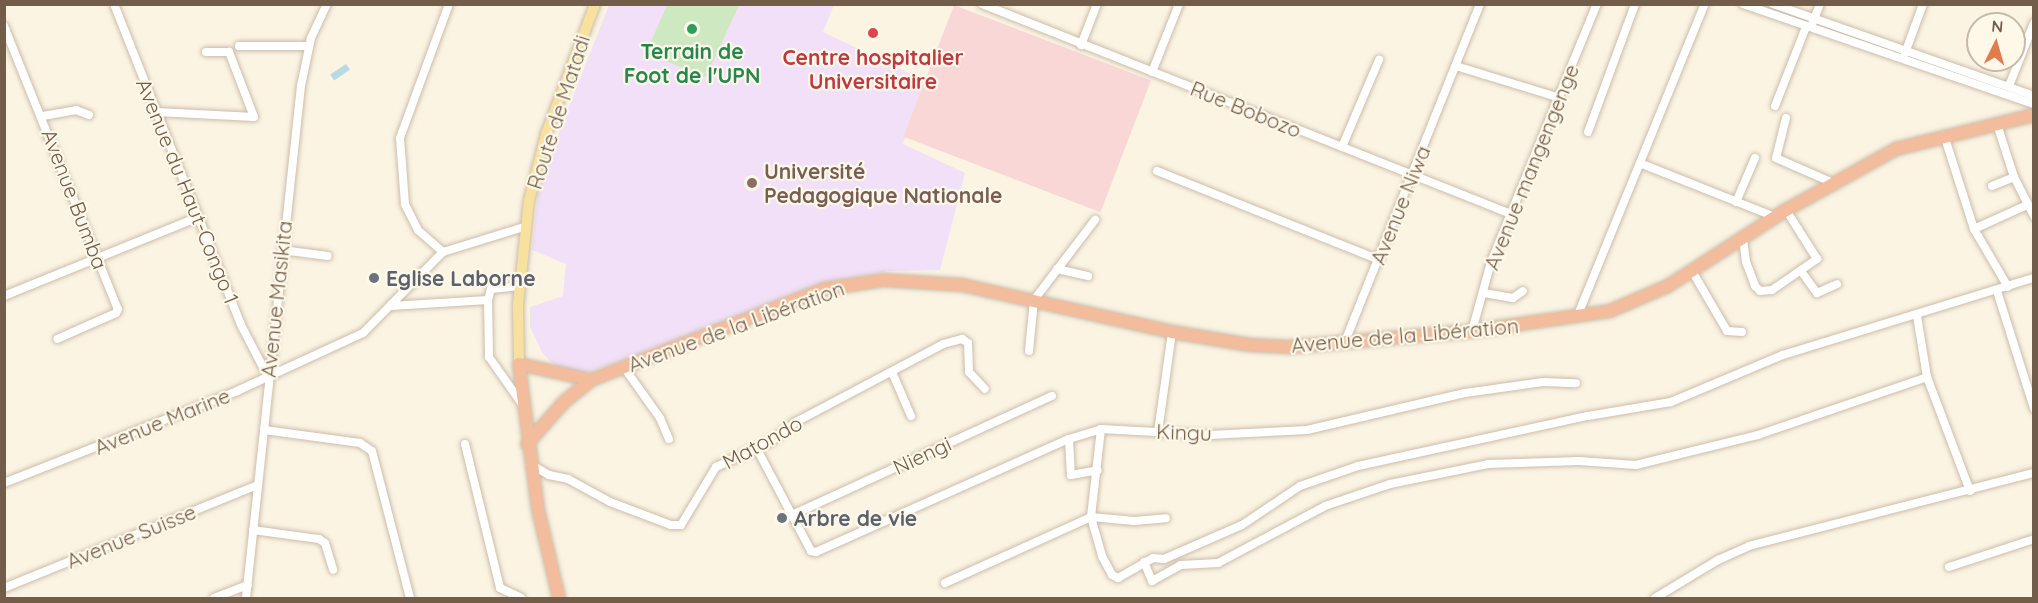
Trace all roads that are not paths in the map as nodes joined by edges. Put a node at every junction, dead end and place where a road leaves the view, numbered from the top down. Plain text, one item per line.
1 (114, 4) edge
2 (327, 4) edge
3 (449, 4) edge
4 (595, 4) edge
5 (982, 4) edge
6 (1097, 4) edge
7 (1179, 4) edge
8 (1480, 4) edge
9 (1597, 4) edge
10 (1635, 4) edge
11 (1705, 4) edge
12 (1743, 4) edge
13 (1773, 4) edge
14 (1820, 4) edge
15 (1923, 4) edge
16 (994, 7) edge
17 (1814, 19) junction
18 (2034, 23) edge
19 (4, 26) edge
20 (1808, 28) junction
21 (1081, 45) junction
22 (239, 46) dead end
23 (309, 46) junction
24 (206, 52) dead end
25 (1904, 55) junction
26 (1379, 60) dead end
27 (1456, 66) junction
28 (1152, 72) junction
29 (2009, 86) junction
30 (2034, 96) edge
31 (1560, 98) junction
32 (2034, 104) edge
33 (1775, 106) dead end
34 (157, 112) junction
35 (89, 115) dead end
36 (2034, 115) edge
37 (43, 116) junction
38 (1786, 118) dead end
39 (1997, 124) junction
40 (1588, 132) dead end
41 (1944, 135) junction
42 (1342, 147) junction
43 (1755, 158) dead end
44 (1642, 164) junction
45 (1157, 171) dead end
46 (1411, 176) junction
47 (2014, 177) junction
48 (1833, 183) junction
49 (1992, 186) dead end
50 (1736, 202) junction
51 (2027, 205) junction
52 (1786, 210) junction
53 (1511, 214) junction
54 (2034, 216) edge
55 (199, 217) junction
56 (1775, 217) junction
57 (1095, 220) dead end
58 (528, 226) junction
59 (1974, 229) junction
60 (1743, 238) junction
61 (282, 250) junction
62 (443, 252) junction
63 (328, 256) dead end
64 (97, 257) junction
65 (1379, 260) junction
66 (1057, 269) junction
67 (1802, 270) junction
68 (1692, 271) junction
69 (1088, 276) dead end
70 (2034, 278) edge
71 (1837, 285) dead end
72 (520, 286) junction
73 (2008, 287) junction
74 (1523, 291) dead end
75 (1997, 291) junction
76 (1484, 294) junction
77 (4, 296) edge
78 (488, 300) junction
79 (1034, 300) junction
80 (392, 306) junction
81 (1917, 316) junction
82 (1577, 317) junction
83 (1472, 331) junction
84 (1172, 332) junction
85 (1742, 332) dead end
86 (57, 339) dead end
87 (1344, 345) junction
88 (1029, 351) dead end
89 (519, 364) junction
90 (623, 366) junction
91 (892, 372) junction
92 (267, 377) junction
93 (1927, 377) junction
94 (591, 380) junction
95 (1576, 383) dead end
96 (985, 389) dead end
97 (1052, 396) dead end
98 (522, 404) junction
99 (2034, 408) edge
100 (911, 416) dead end
101 (1101, 429) junction
102 (264, 430) junction
103 (1158, 432) junction
104 (1069, 439) junction
105 (669, 440) dead end
106 (465, 444) dead end
107 (527, 444) junction
108 (757, 449) junction
109 (530, 464) junction
110 (1098, 470) junction
111 (2034, 473) edge
112 (4, 483) edge
113 (258, 485) junction
114 (1970, 491) junction
115 (792, 515) junction
116 (1091, 517) junction
117 (1166, 518) dead end
118 (253, 530) junction
119 (2034, 539) edge
120 (1144, 562) junction
121 (1949, 567) dead end
122 (333, 570) dead end
123 (945, 583) dead end
124 (248, 585) junction
125 (4, 588) edge
126 (214, 598) edge
127 (246, 598) edge
128 (410, 598) edge
129 (520, 598) edge
130 (559, 598) edge
131 (1654, 598) edge

1 - 34 street, Avenue du Haut-Congo 1
2 - 23 street, Avenue Masikita
3 - 62 street
4 - 58 main road, Route de Matadi
5 - 16 street, Rue Bobozo
6 - 21 street
7 - 28 street
8 - 27 street, Avenue Niwa
9 - 31 street, Avenue mangengenge
10 - 40 street
11 - 44 street
12 - 20 street
13 - 17 street
14 - 17 street
15 - 25 street
16 - 21 street, Rue Bobozo
17 - 20 street
17 - 25 street
18 - 29 street
19 - 37 street, Avenue Bumba
20 - 25 street
20 - 33 street
21 - 28 street, Rue Bobozo
22 - 23 street
23 - 61 street, Avenue Masikita
24 - 34 street
25 - 29 street
25 - 32 street
26 - 42 street
27 - 31 street
27 - 46 street, Avenue Niwa
28 - 42 street, Rue Bobozo
29 - 30 street
31 - 53 street, Avenue mangengenge
34 - 55 street, Avenue du Haut-Congo 1
35 - 37 street
36 - 39 highway, Avenue de la Libération
37 - 64 street, Avenue Bumba
38 - 48 street
39 - 41 highway, Avenue de la Libération
39 - 47 street
41 - 48 highway, Avenue de la Libération
41 - 59 street
42 - 46 street, Rue Bobozo
43 - 50 street
44 - 50 street
44 - 82 street
45 - 65 street
46 - 53 street, Rue Bobozo
46 - 65 street, Avenue Niwa
47 - 49 street
47 - 51 street
48 - 52 highway, Avenue de la Libération
50 - 56 street
51 - 54 street
51 - 59 street
52 - 56 highway, Avenue de la Libération
52 - 67 street
53 - 76 street, Avenue mangengenge
55 - 64 street
55 - 92 street, Avenue du Haut-Congo 1
56 - 60 highway, Avenue de la Libération
57 - 66 street
58 - 62 street, Avenue Marine
58 - 72 main road, Route de Matadi
59 - 73 street
60 - 67 street
60 - 68 highway, Avenue de la Libération
61 - 63 street
61 - 92 street, Avenue Masikita
62 - 80 street, Avenue Marine
64 - 77 street
64 - 86 street, Avenue Bumba
65 - 87 street, Avenue Niwa
66 - 69 street
66 - 79 street
67 - 71 street
68 - 82 highway, Avenue de la Libération
68 - 85 street
70 - 73 street
72 - 78 street
72 - 89 main road, Route de Matadi
73 - 75 street
74 - 76 street
75 - 81 street
75 - 99 street
76 - 83 street, Avenue mangengenge
78 - 80 street
78 - 98 street
79 - 84 highway, Avenue de la Libération
79 - 88 street
79 - 90 highway, Avenue de la Libération
80 - 92 street, Avenue Marine
81 - 93 street
81 - 120 street
82 - 83 highway, Avenue de la Libération
83 - 87 highway, Avenue de la Libération
84 - 87 highway, Avenue de la Libération
84 - 103 street
89 - 94 highway
89 - 98 highway
90 - 94 highway, Avenue de la Libération
90 - 105 street
91 - 96 street, Matondo
91 - 100 street
91 - 108 street, Matondo
92 - 102 street, Avenue Masikita
92 - 112 street, Avenue Marine
93 - 114 street
93 - 120 street
94 - 107 highway, Avenue de la Libération
95 - 103 street, Kingu
97 - 115 street, Niengi
98 - 107 highway
101 - 103 street, Kingu
101 - 104 street, Kingu
101 - 110 street
102 - 113 street, Avenue Masikita
102 - 128 street
104 - 110 street
104 - 115 street, Kingu
106 - 129 street
107 - 109 highway
108 - 109 street, Matondo
108 - 115 street
109 - 130 highway
110 - 116 street
111 - 114 street
113 - 118 street, Avenue Masikita
113 - 125 street, Avenue Suisse
114 - 131 street
116 - 117 street
116 - 120 street
116 - 123 street
118 - 122 street
118 - 124 street, Avenue Masikita
119 - 121 street
124 - 126 street
124 - 127 street, Avenue Masikita

